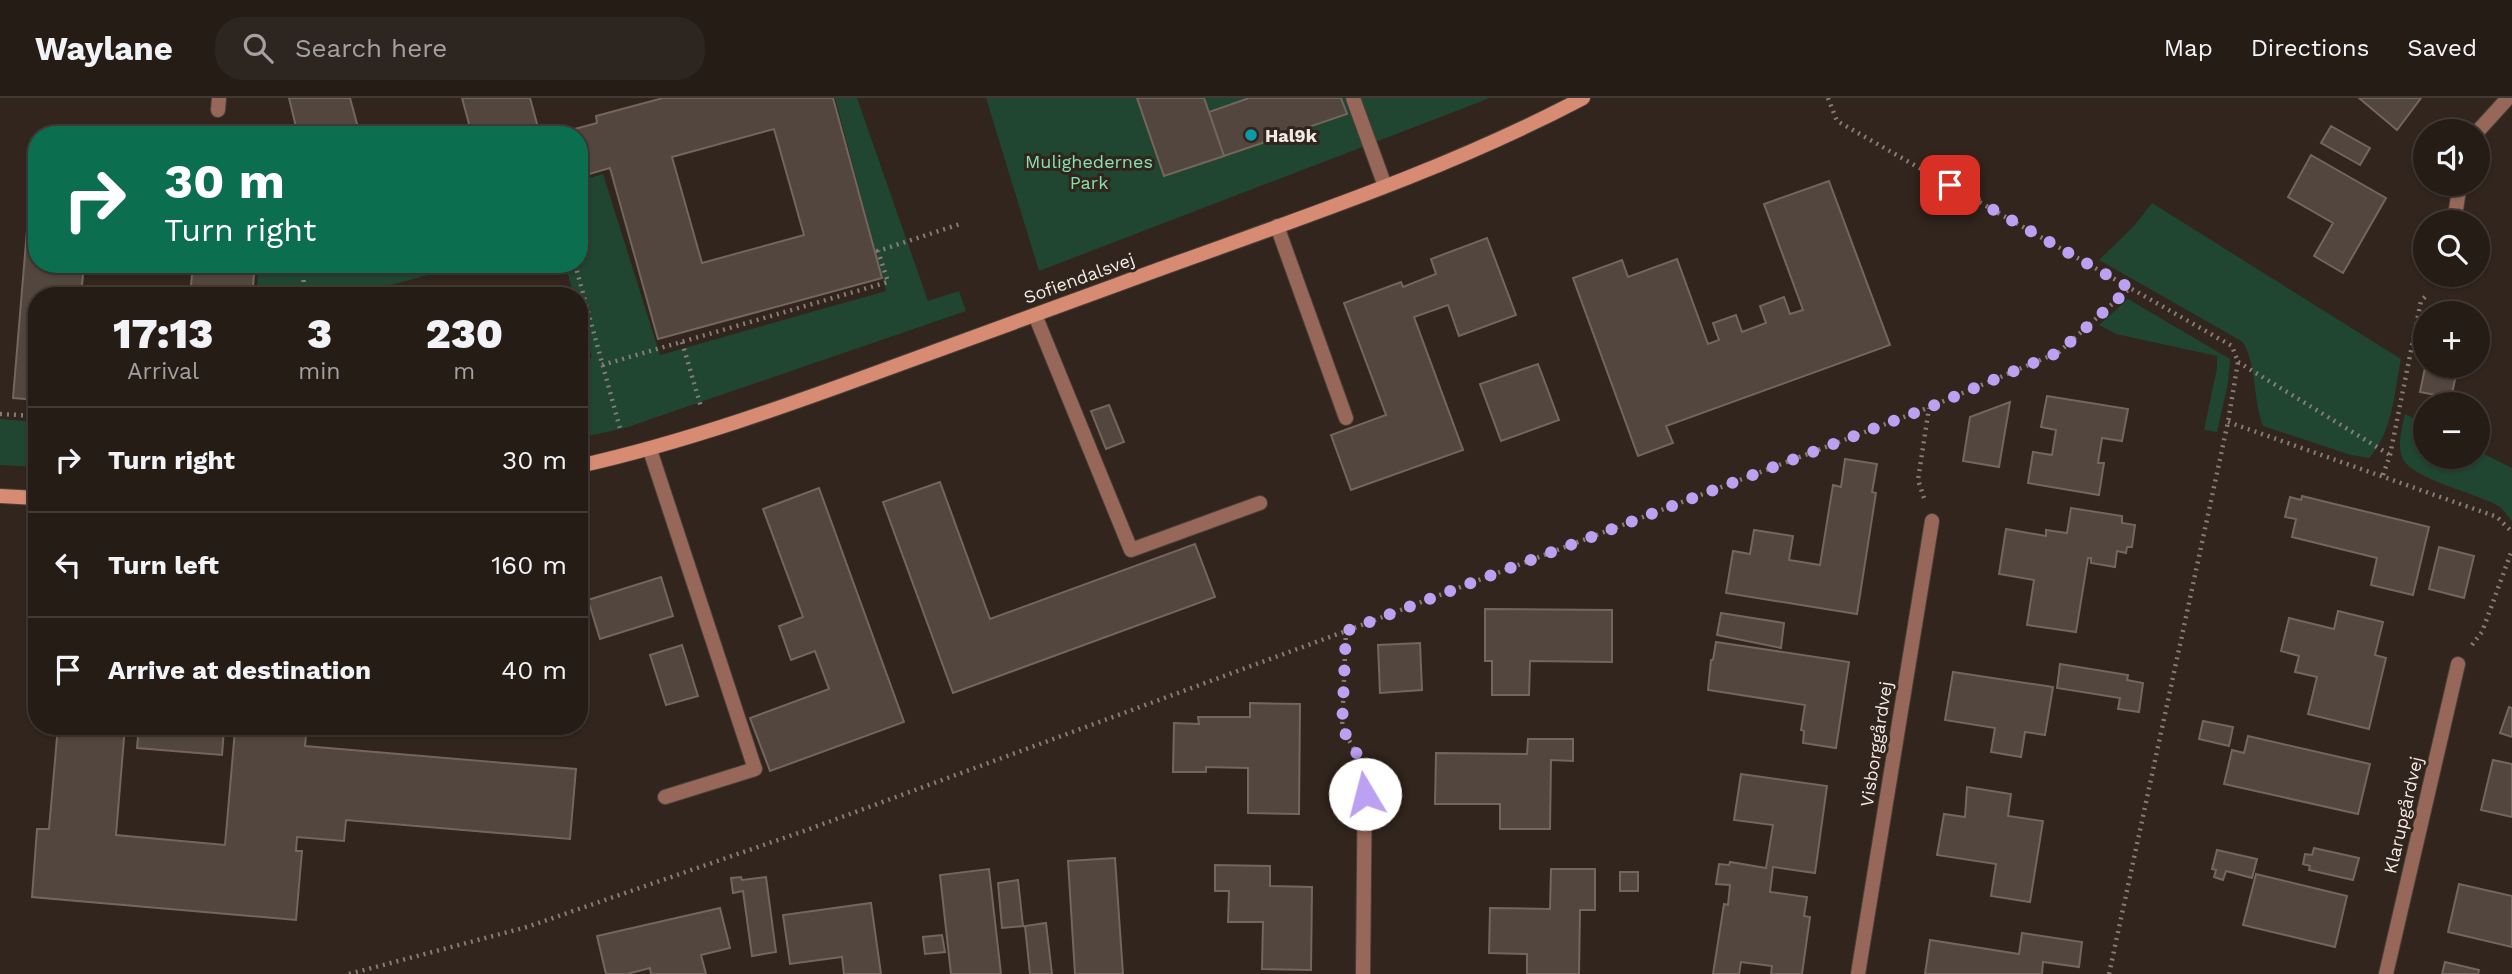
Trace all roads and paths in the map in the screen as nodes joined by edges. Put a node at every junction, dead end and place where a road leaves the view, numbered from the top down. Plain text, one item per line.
1 (1353, 98) edge
2 (1583, 98) edge
3 (1828, 98) edge
4 (2508, 98) edge
5 (2489, 119) edge
6 (1385, 186) junction
7 (961, 224) dead end
8 (1277, 226) junction
9 (2434, 287) edge
10 (2130, 288) junction
11 (588, 313) edge
12 (1035, 315) junction
13 (682, 342) junction
14 (2238, 362) junction
15 (602, 365) junction
16 (1930, 407) junction
17 (0, 414) edge
18 (28, 416) edge
19 (1346, 418) dead end
20 (2228, 422) junction
21 (708, 432) junction
22 (650, 450) junction
23 (628, 455) junction
24 (2390, 455) junction
25 (588, 464) edge
26 (2383, 475) junction
27 (0, 496) edge
28 (28, 498) edge
29 (1260, 503) dead end
30 (1932, 521) joint
31 (2512, 532) edge
32 (2512, 550) edge
33 (1346, 631) junction
34 (2458, 664) joint
35 (1365, 768) joint
36 (665, 797) dead end
37 (349, 974) edge
38 (1363, 974) edge
39 (1858, 974) edge
40 (2109, 974) edge
41 (2386, 974) edge

1 - 6 street
2 - 6 street, Sofiendalsvej
3 - 10 path
4 - 5 street
6 - 8 street, Sofiendalsvej
7 - 13 path
8 - 12 street, Sofiendalsvej
8 - 19 street
9 - 24 path
10 - 14 path
10 - 16 path
11 - 15 path
12 - 21 street, Sofiendalsvej
12 - 29 street
13 - 15 path
13 - 21 path
14 - 20 path
14 - 24 path
15 - 23 path
16 - 30 path
16 - 33 path
17 - 18 path
20 - 26 path
20 - 40 path
21 - 22 street, Sofiendalsvej
22 - 23 street, Sofiendalsvej
22 - 36 street
23 - 25 street, Sofiendalsvej
24 - 26 path
26 - 31 path
27 - 28 street
30 - 39 street, Visborggårdvej
32 - 34 path
33 - 35 path
33 - 37 path
34 - 41 street, Klarupgårdvej
35 - 38 street

